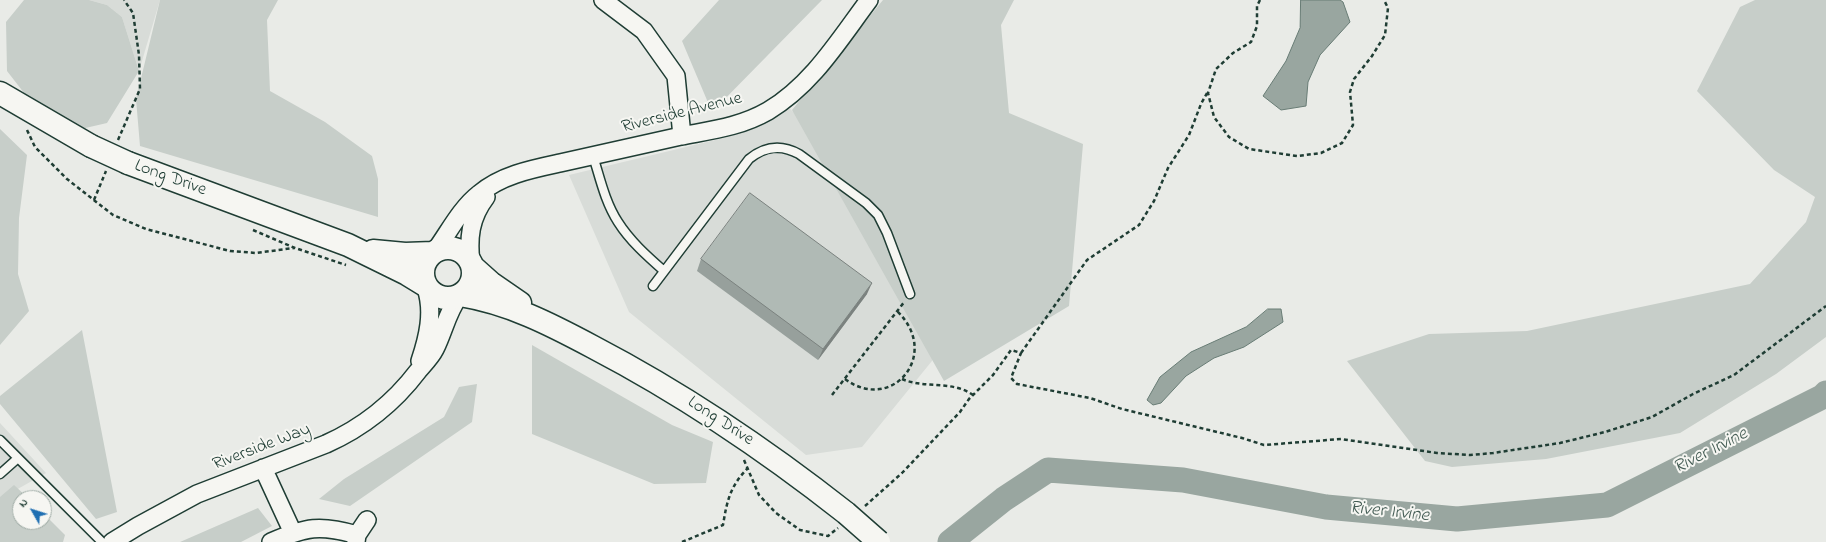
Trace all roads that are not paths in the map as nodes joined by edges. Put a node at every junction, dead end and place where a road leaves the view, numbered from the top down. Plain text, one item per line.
1 (603, 0) edge
2 (869, 0) edge
3 (0, 93) edge
4 (682, 136) junction
5 (593, 156) junction
6 (505, 178) junction
7 (434, 252) junction
8 (348, 255) junction
9 (472, 265) junction
10 (664, 271) junction
11 (653, 286) dead end
12 (426, 287) junction
13 (910, 294) road end
14 (460, 296) junction
15 (547, 322) junction
16 (414, 376) junction
17 (0, 440) edge
18 (18, 458) junction
19 (263, 468) junction
20 (0, 474) edge
21 (367, 520) dead end
22 (293, 532) junction
23 (356, 539) edge
24 (102, 542) edge
25 (112, 542) edge
26 (271, 542) edge
27 (879, 542) edge

1 - 4 street
2 - 4 street, Riverside Avenue
3 - 8 main road, Long Drive, bridge
4 - 5 street, Riverside Avenue
5 - 6 street, Riverside Avenue
5 - 10 lane
6 - 7 street, Riverside Avenue
6 - 9 street, Riverside Avenue
7 - 8 main road, Long Drive
7 - 9 main road
7 - 12 main road
8 - 12 main road, Long Drive
9 - 14 main road
9 - 15 main road, Long Drive
10 - 11 lane
10 - 13 lane
12 - 14 main road
12 - 16 street, Riverside Way
14 - 15 main road, Long Drive
14 - 16 street, Riverside Way
15 - 27 main road, Long Drive, bridge
16 - 19 street, Riverside Way
17 - 18 lane
18 - 20 lane
18 - 24 lane
19 - 22 street
19 - 25 street, Riverside Way
21 - 23 street
22 - 23 street
22 - 26 street

